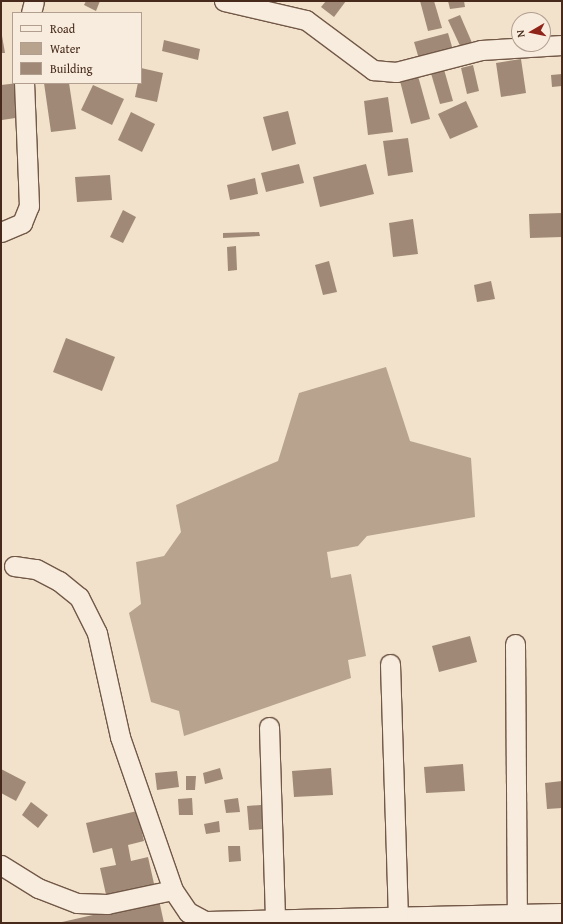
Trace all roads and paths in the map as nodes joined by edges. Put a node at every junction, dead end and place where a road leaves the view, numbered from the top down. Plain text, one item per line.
1 (34, 1) edge
2 (224, 1) edge
3 (32, 12) edge
4 (562, 45) edge
5 (24, 84) edge
6 (1, 232) edge
7 (14, 566) dead end
8 (515, 644) dead end
9 (390, 664) dead end
10 (269, 727) dead end
11 (1, 865) edge
12 (173, 890) junction
13 (562, 913) edge
14 (517, 914) junction
15 (398, 917) junction
16 (275, 919) junction

1 - 3 street
2 - 4 street
5 - 6 street
7 - 12 street
8 - 14 street
9 - 15 street
10 - 16 street
11 - 12 street
12 - 16 street
13 - 14 street
14 - 15 street
15 - 16 street

